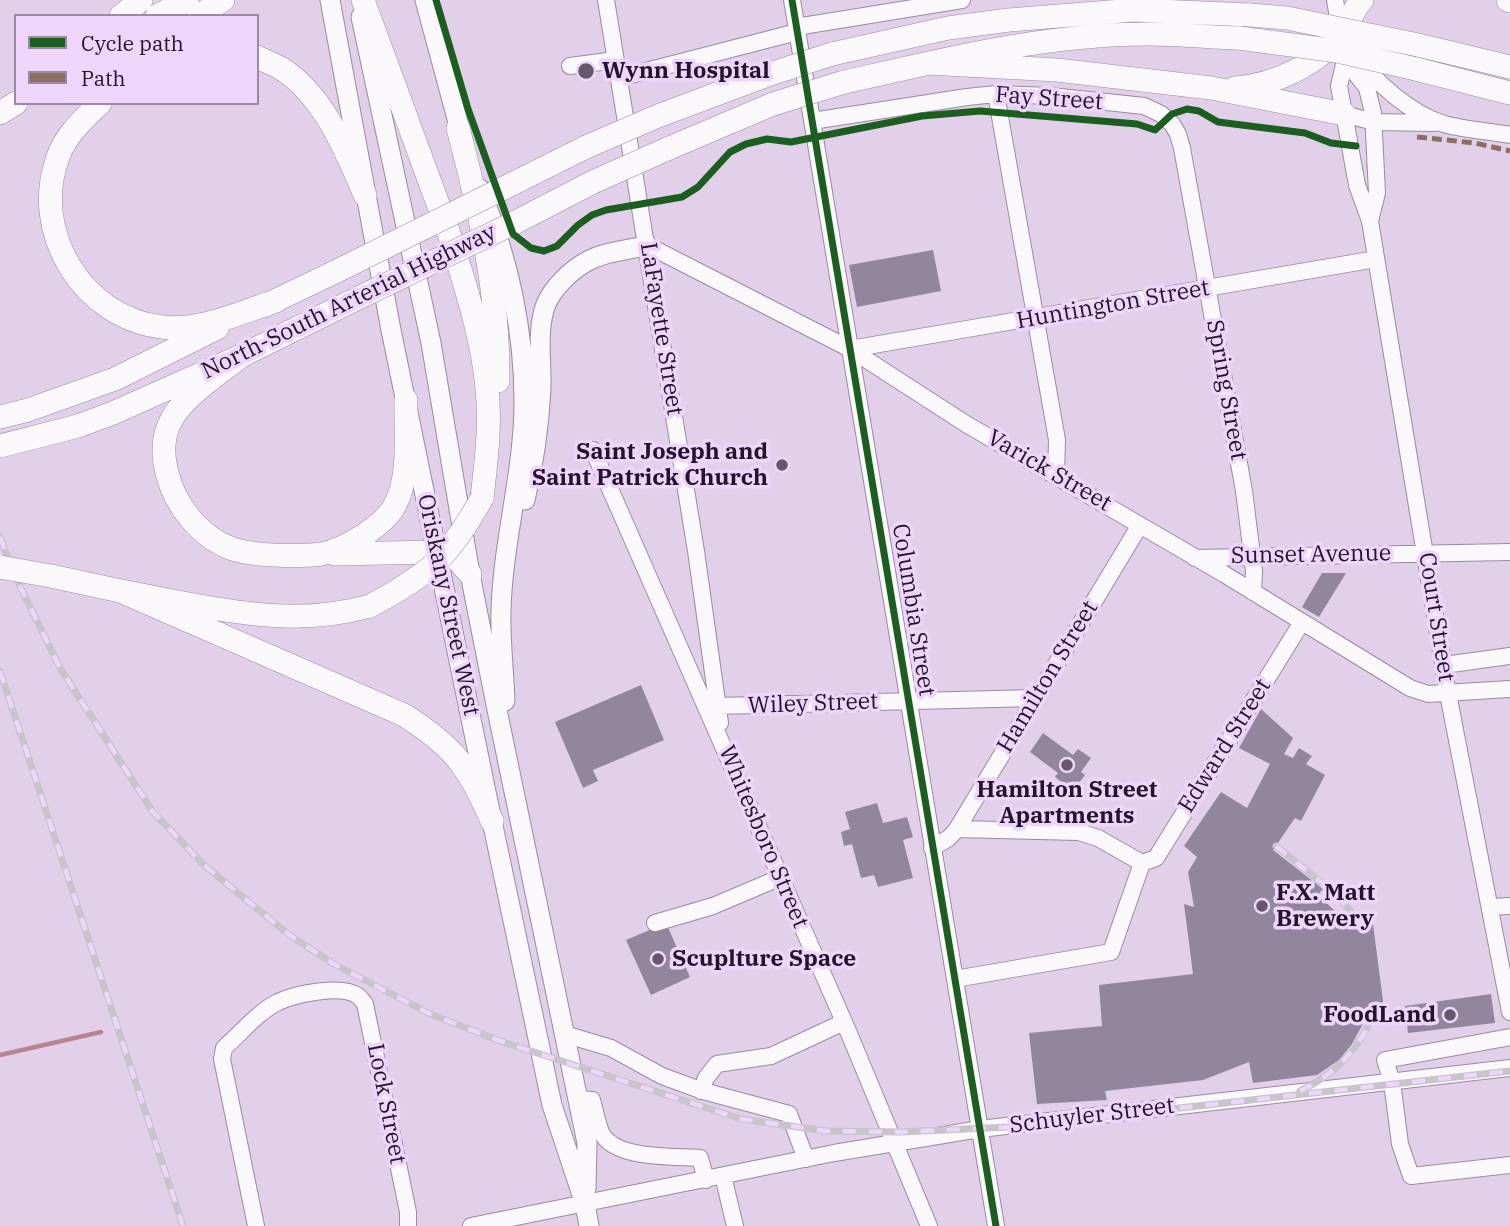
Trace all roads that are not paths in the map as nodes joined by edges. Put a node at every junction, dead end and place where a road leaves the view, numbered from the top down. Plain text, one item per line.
1 (141, 0) edge
2 (187, 0) edge
3 (223, 0) edge
4 (330, 0) edge
5 (357, 0) edge
6 (363, 0) edge
7 (425, 0) edge
8 (606, 0) edge
9 (792, 0) edge
10 (962, 0) edge
11 (1335, 0) edge
12 (1362, 0) edge
13 (124, 14) edge
14 (162, 14) edge
15 (201, 14) edge
16 (797, 29) junction
17 (1340, 34) junction
18 (259, 58) edge
19 (615, 60) junction
20 (1345, 60) junction
21 (928, 63) junction
22 (570, 66) dead end
23 (1510, 67) edge
24 (619, 78) junction
25 (1210, 88) junction
26 (1510, 93) edge
27 (996, 94) junction
28 (98, 105) edge
29 (1344, 114) junction
30 (812, 121) junction
31 (1374, 122) junction
32 (1444, 124) junction
33 (458, 128) junction
34 (1510, 135) edge
35 (1182, 148) joint
36 (365, 195) junction
37 (1370, 221) junction
38 (647, 246) junction
39 (1376, 259) junction
40 (1208, 289) junction
41 (276, 300) junction
42 (1036, 317) junction
43 (850, 349) junction
44 (241, 356) junction
45 (406, 400) junction
46 (0, 417) edge
47 (0, 446) edge
48 (593, 450) dead end
49 (1056, 475) junction
50 (482, 498) junction
51 (1140, 525) junction
52 (510, 533) junction
53 (1510, 551) edge
54 (437, 552) junction
55 (1426, 553) junction
56 (322, 554) junction
57 (1253, 555) junction
58 (1195, 558) junction
59 (0, 566) edge
60 (470, 574) junction
61 (1253, 592) junction
62 (125, 593) junction
63 (1302, 622) junction
64 (1510, 656) edge
65 (1444, 665) junction
66 (1510, 689) edge
67 (1448, 694) junction
68 (1035, 698) junction
69 (909, 701) junction
70 (717, 706) junction
71 (722, 743) junction
72 (508, 761) junction
73 (492, 821) junction
74 (957, 829) junction
75 (932, 848) junction
76 (1142, 863) junction
77 (779, 878) junction
78 (1510, 906) edge
79 (1490, 907) junction
80 (655, 923) dead end
81 (955, 979) junction
82 (1510, 1012) edge
83 (844, 1022) junction
84 (564, 1034) junction
85 (1510, 1037) edge
86 (1510, 1068) edge
87 (1392, 1082) junction
88 (701, 1091) junction
89 (585, 1099) junction
90 (980, 1129) junction
91 (894, 1143) junction
92 (806, 1159) junction
93 (1510, 1165) edge
94 (723, 1176) junction
95 (706, 1180) junction
96 (585, 1204) junction
97 (256, 1226) edge
98 (408, 1226) edge
99 (471, 1226) edge
100 (589, 1226) edge
101 (735, 1226) edge
102 (929, 1226) edge
103 (996, 1226) edge

1 - 13 highway
2 - 14 highway
3 - 15 highway
4 - 36 main road, Oriskany Street West
5 - 60 main road, Oriskany Street West
6 - 50 highway
7 - 33 main road
8 - 19 street, LaFayette Street
9 - 16 street, Columbia Street
10 - 16 street
11 - 17 street, Court Street
12 - 17 highway
16 - 24 street
16 - 30 street, Columbia Street
17 - 20 street, Court Street
17 - 25 highway
17 - 32 street
18 - 36 highway
19 - 22 street
19 - 24 street, LaFayette Street
20 - 29 street, Court Street
20 - 31 street, Court Street
21 - 25 highway
21 - 26 highway, North-South Arterial Highway, bridge
21 - 44 highway, North-South Arterial Highway, bridge
23 - 41 highway, North-South Arterial Highway, bridge
24 - 38 street, LaFayette Street
25 - 29 highway
27 - 30 street, Fay Street
27 - 35 street, Fay Street
27 - 42 street
28 - 41 highway
29 - 31 street
29 - 37 street, Court Street
30 - 43 street, Columbia Street
31 - 32 street
31 - 37 street, Court Street
32 - 34 street
33 - 50 highway
33 - 52 main road
35 - 40 street, Spring Street
36 - 45 main road, Oriskany Street West
37 - 39 street, Court Street
38 - 43 street, Varick Street
38 - 52 main road
38 - 70 street, LaFayette Street
39 - 40 street, Huntington Street
39 - 55 street, Court Street
40 - 42 street, Huntington Street
40 - 57 street, Spring Street
41 - 46 highway, North-South Arterial Highway
42 - 43 street, Huntington Street
42 - 49 street
43 - 49 street, Varick Street
43 - 69 street, Columbia Street
44 - 47 highway, North-South Arterial Highway
44 - 56 highway
45 - 54 main road, Oriskany Street West
45 - 56 highway
48 - 71 street, Whitesboro Street
49 - 51 street, Varick Street
50 - 62 highway, bridge
51 - 58 street, Varick Street
51 - 68 street, Hamilton Street
52 - 72 main road
53 - 55 street, Sunset Avenue
54 - 56 highway
54 - 60 highway
54 - 73 main road, Oriskany Street West
55 - 57 street, Sunset Avenue
55 - 65 street, Court Street
57 - 58 street, Sunset Avenue
57 - 61 street, Spring Street
58 - 61 street, Varick Street
59 - 62 highway, bridge
60 - 72 main road, Oriskany Street West
61 - 63 street, Varick Street
62 - 73 highway
63 - 67 street, Varick Street
63 - 76 street, Edward Street
64 - 65 street
65 - 67 street, Court Street
66 - 67 street, Varick Street
67 - 79 street, Court Street
68 - 69 street, Wiley Street
68 - 74 street, Hamilton Street
69 - 70 street, Wiley Street
69 - 75 street, Columbia Street
70 - 71 street, LaFayette Street
71 - 77 street, Whitesboro Street
72 - 84 main road, Oriskany Street West
73 - 96 main road, Oriskany Street West
74 - 75 street
74 - 76 street
75 - 81 street, Columbia Street
76 - 81 street
77 - 80 street
77 - 83 street, Whitesboro Street
78 - 79 street
79 - 82 street, Court Street
81 - 90 street, Columbia Street
83 - 88 street
83 - 91 street, Whitesboro Street
84 - 88 street
84 - 89 main road, Oriskany Street West
85 - 87 street
86 - 87 street, Schuyler Street
87 - 90 street, Schuyler Street
87 - 93 street
88 - 92 street
89 - 95 street
89 - 96 main road, Oriskany Street West
90 - 91 street, Schuyler Street
90 - 103 street, Columbia Street
91 - 92 street, Schuyler Street
91 - 102 street, Whitesboro Street
92 - 94 street, Schuyler Street
94 - 95 street, Schuyler Street
94 - 101 street
95 - 96 street, Schuyler Street
96 - 99 street, Schuyler Street
96 - 100 main road, Oriskany Street West
97 - 98 street, Lock Street

